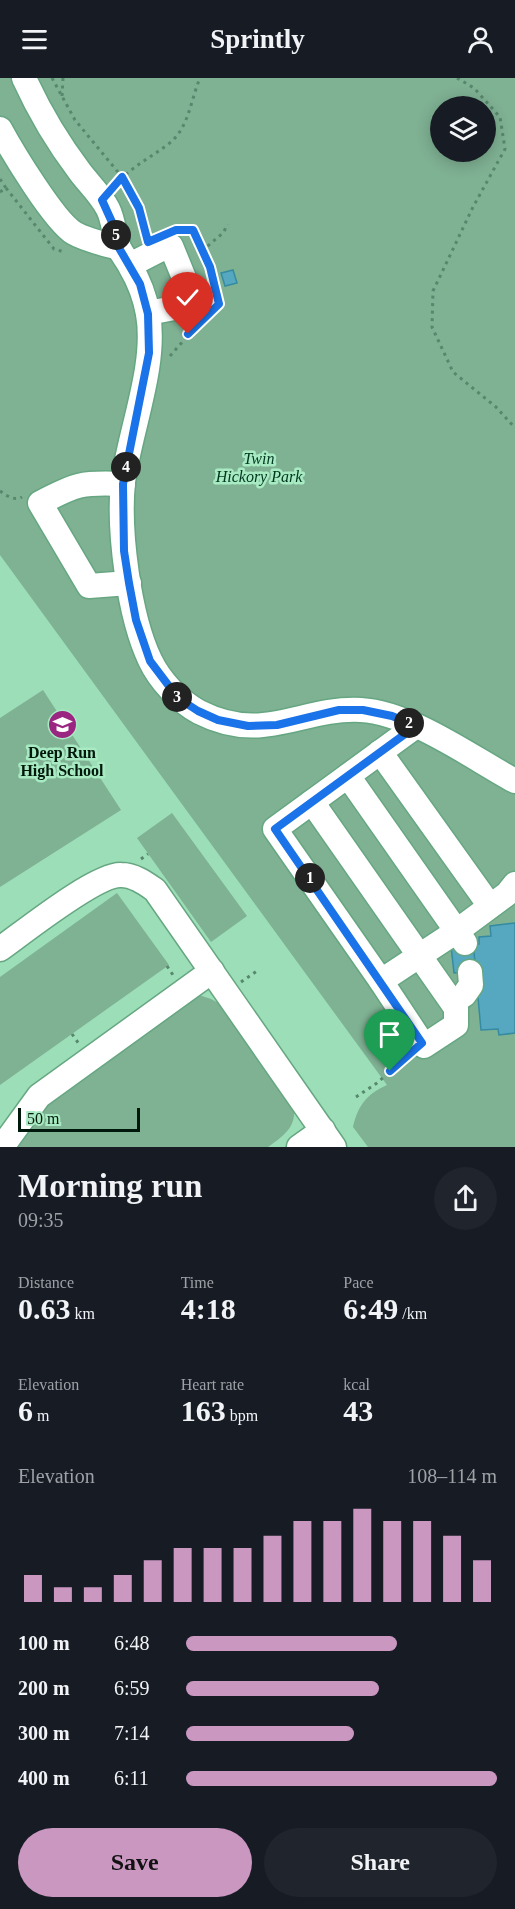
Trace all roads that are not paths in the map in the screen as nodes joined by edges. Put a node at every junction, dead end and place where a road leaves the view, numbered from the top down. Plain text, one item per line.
1 (24, 78) edge
2 (0, 129) edge
3 (124, 256) junction
4 (148, 314) junction
5 (123, 484) junction
6 (129, 583) junction
7 (416, 726) junction
8 (380, 752) junction
9 (348, 776) junction
10 (515, 781) edge
11 (312, 802) junction
12 (506, 895) edge
13 (461, 938) junction
14 (0, 949) edge
15 (419, 954) junction
16 (212, 971) junction
17 (470, 972) dead end
18 (381, 981) junction
19 (453, 1002) junction
20 (329, 1138) edge
21 (2, 1147) edge
22 (299, 1147) edge

1 - 3 lane
2 - 3 lane
3 - 4 lane
3 - 4 lane
4 - 5 lane
5 - 6 lane
5 - 6 lane
6 - 7 lane
7 - 8 lane
7 - 10 lane
8 - 9 lane
8 - 12 lane
9 - 11 lane
9 - 13 lane
11 - 15 lane
11 - 18 lane
12 - 13 lane
13 - 15 lane
14 - 16 lane
15 - 18 lane
15 - 19 lane
16 - 20 lane
16 - 21 lane
17 - 19 lane
18 - 19 lane
20 - 22 lane

